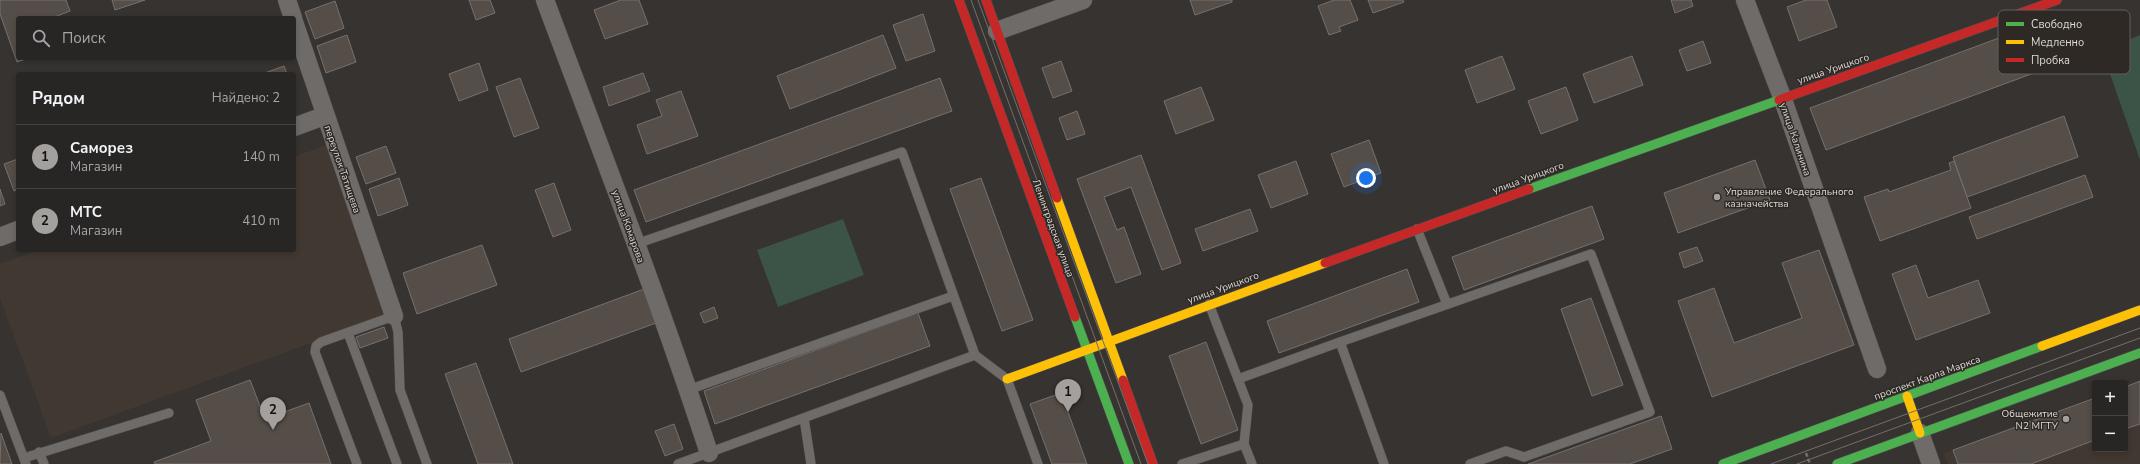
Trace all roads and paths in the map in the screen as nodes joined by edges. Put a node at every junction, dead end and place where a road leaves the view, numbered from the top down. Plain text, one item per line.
1 (287, 0) edge
2 (544, 0) edge
3 (959, 0) edge
4 (986, 0) edge
5 (1083, 0) edge
6 (1745, 0) edge
7 (2057, 0) edge
8 (2029, 10) edge
9 (292, 16) edge
10 (1998, 21) edge
11 (296, 28) edge
12 (997, 31) junction
13 (1782, 97) junction
14 (324, 116) junction
15 (296, 126) edge
16 (1417, 229) junction
17 (16, 231) edge
18 (0, 237) edge
19 (636, 244) junction
20 (953, 296) junction
21 (1209, 304) junction
22 (1447, 304) junction
23 (2140, 310) edge
24 (394, 316) junction
25 (348, 333) junction
26 (1109, 340) junction
27 (1340, 342) junction
28 (1086, 348) junction
29 (2140, 353) edge
30 (975, 355) junction
31 (1877, 369) dead end
32 (1007, 379) junction
33 (1238, 379) junction
34 (688, 390) junction
35 (0, 395) edge
36 (1906, 396) junction
37 (169, 413) dead end
38 (804, 418) junction
39 (1920, 433) junction
40 (1244, 444) junction
41 (39, 452) junction
42 (709, 453) junction
43 (25, 461) edge
44 (44, 464) edge
45 (357, 464) edge
46 (397, 464) edge
47 (427, 464) edge
48 (678, 464) edge
49 (811, 464) edge
50 (1038, 464) edge
51 (1128, 464) edge
52 (1153, 464) edge
53 (1182, 464) edge
54 (1252, 464) edge
55 (1384, 464) edge
56 (1470, 464) edge
57 (1722, 464) edge
58 (1837, 464) edge
59 (1932, 464) edge

1 - 9 street
2 - 19 street, улица Комарова
3 - 28 main road, Ленинградская улица
4 - 12 main road, Ленинградская улица
5 - 12 street
6 - 13 street, улица Калинина
7 - 8 main road, улица Урицкого
10 - 13 main road, улица Урицкого
11 - 14 street, переулок Татищева
12 - 26 main road, Ленинградская улица
13 - 16 main road, улица Урицкого
13 - 31 street, улица Калинина
14 - 15 street
14 - 24 street, переулок Татищева
16 - 21 main road, улица Урицкого
16 - 22 lane
17 - 18 street
19 - 20 lane
19 - 34 street, улица Комарова
20 - 30 lane
20 - 34 lane
21 - 26 main road, улица Урицкого
21 - 33 lane
22 - 27 lane
22 - 56 lane
23 - 36 main road, проспект Карла Маркса
24 - 25 lane
24 - 47 lane
25 - 45 lane
25 - 46 lane
26 - 28 main road, улица Урицкого
26 - 52 main road, Ленинградская улица
27 - 33 lane
27 - 55 lane
28 - 32 main road, улица Урицкого
28 - 51 main road, Ленинградская улица
29 - 39 main road
30 - 32 lane
30 - 38 lane
32 - 50 lane
33 - 40 lane
34 - 42 street, улица Комарова
35 - 43 lane
36 - 39 main road
36 - 57 main road, проспект Карла Маркса
37 - 41 lane
38 - 42 lane
38 - 49 lane
39 - 58 main road
39 - 59 street
40 - 53 lane
40 - 54 lane
41 - 43 lane
41 - 44 lane
42 - 48 lane

